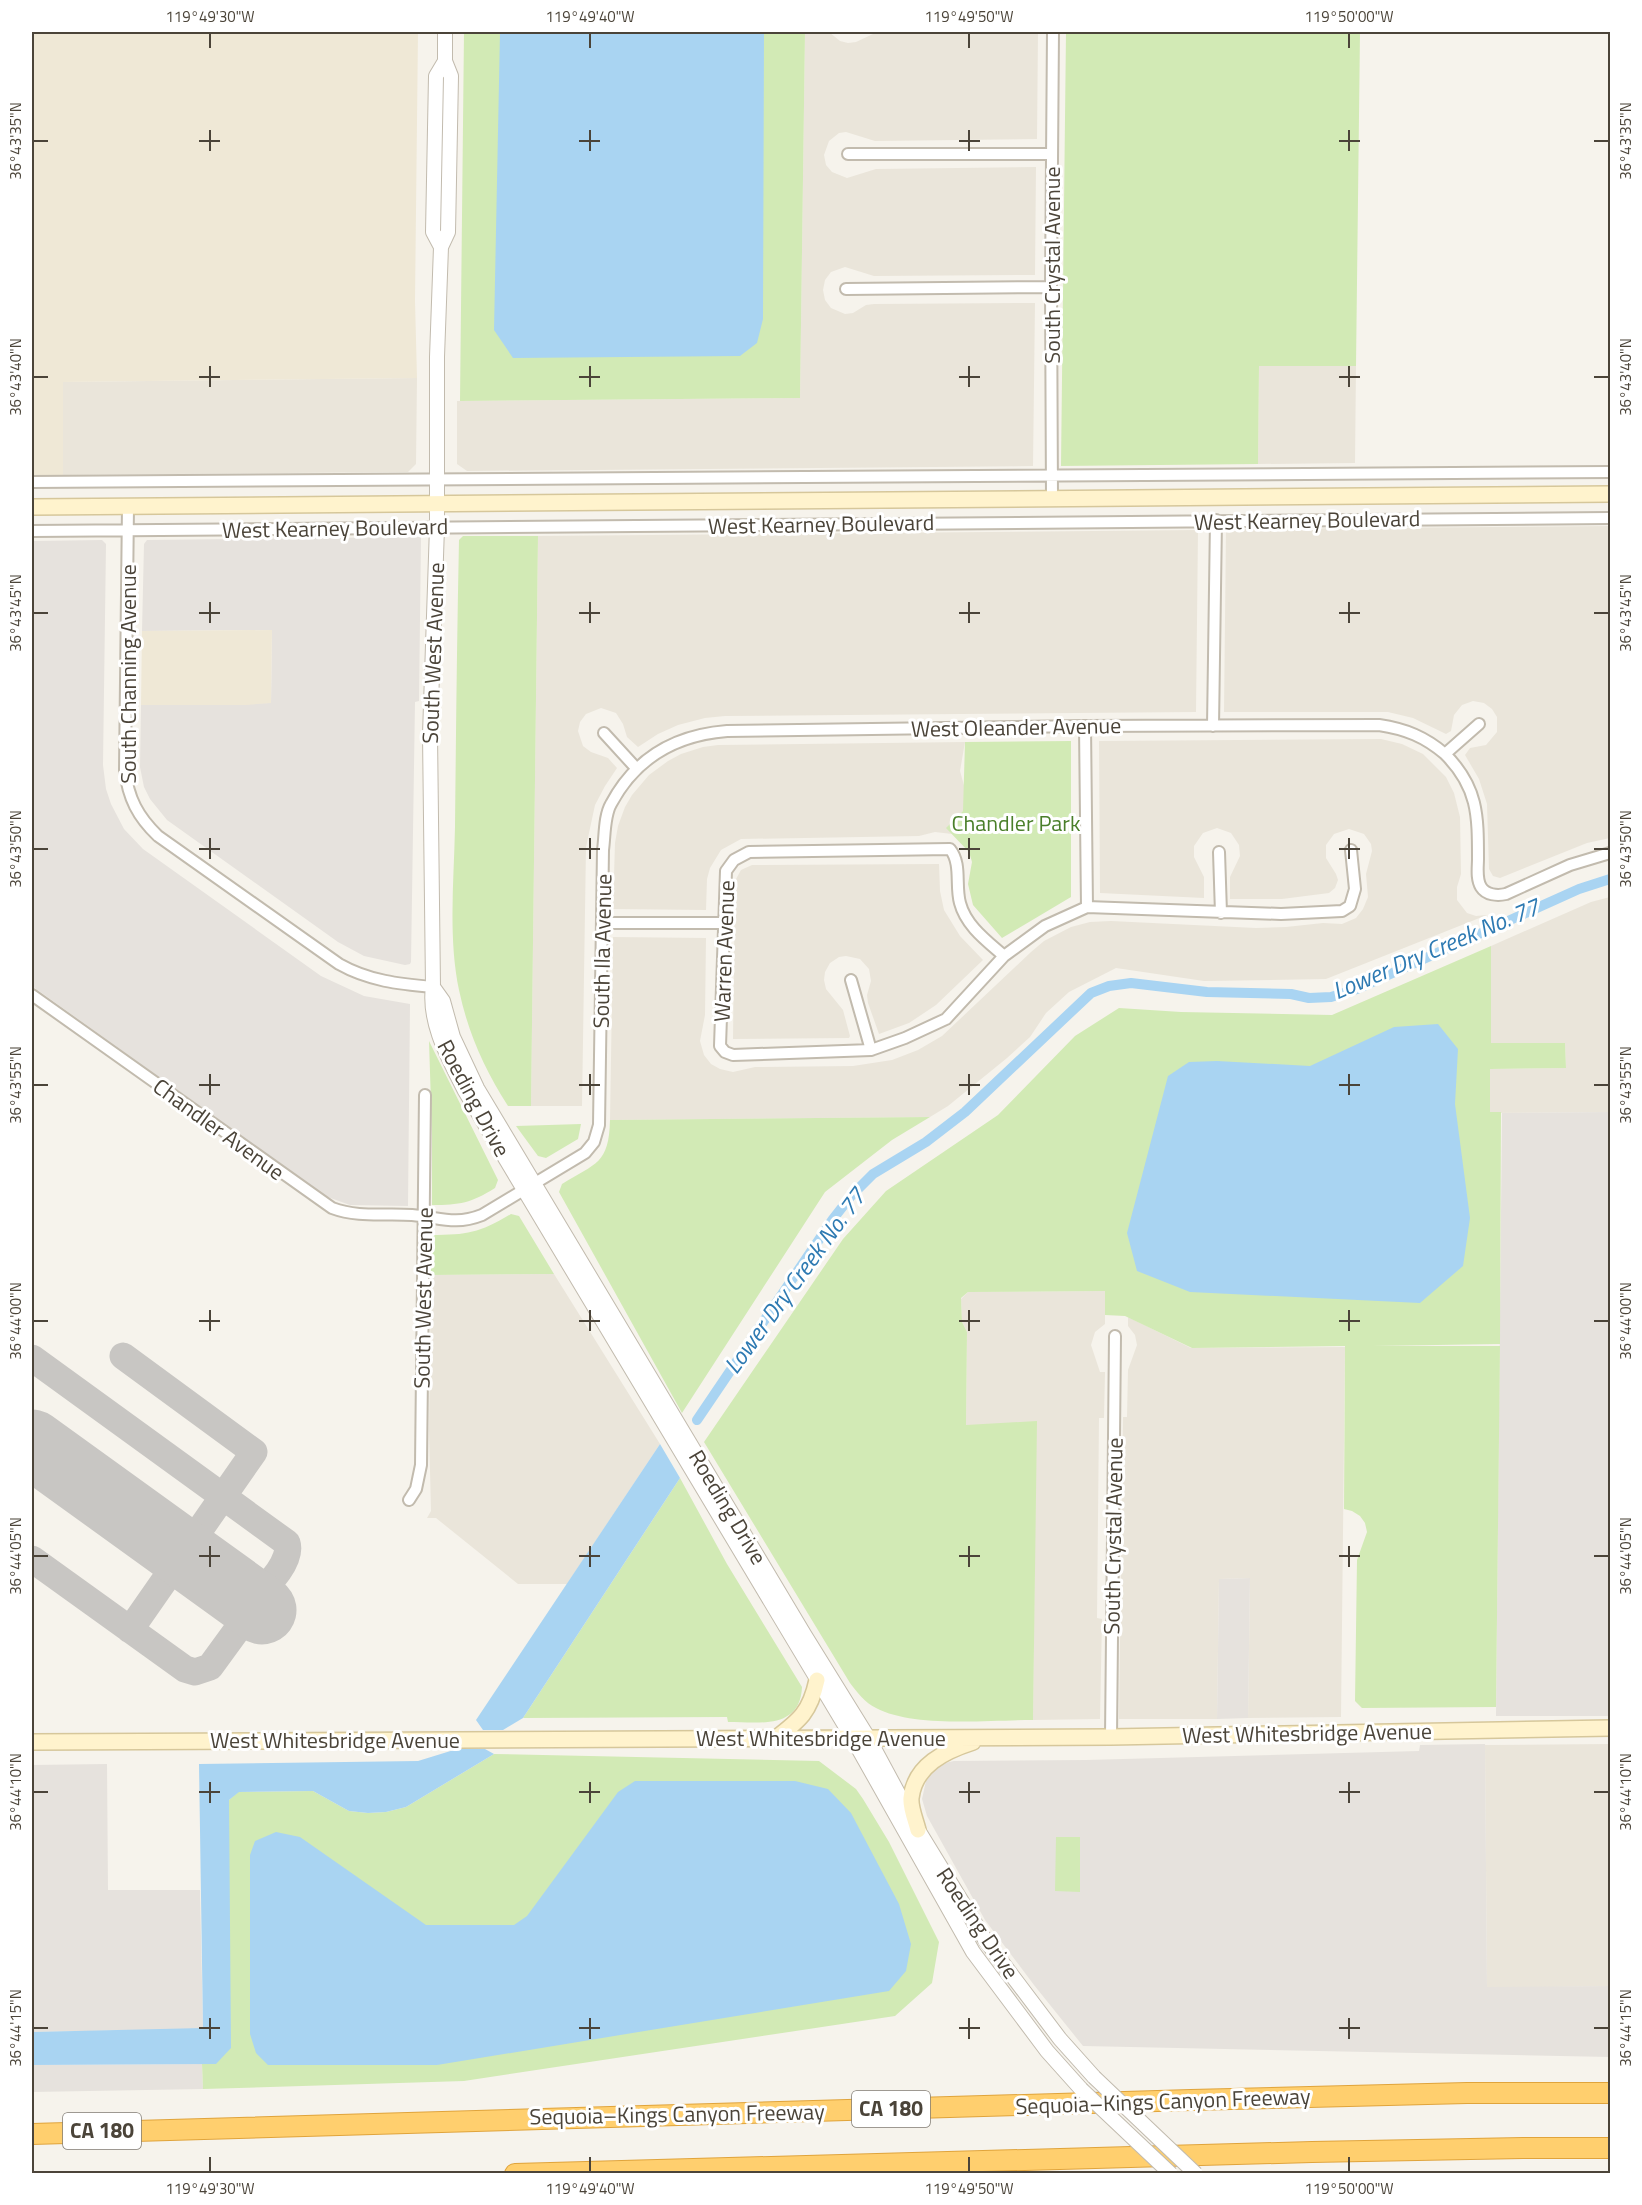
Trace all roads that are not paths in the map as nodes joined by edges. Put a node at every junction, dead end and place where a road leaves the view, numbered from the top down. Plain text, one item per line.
1 (445, 32) edge
2 (1053, 32) edge
3 (1052, 153) junction
4 (848, 154) dead end
5 (1051, 287) junction
6 (846, 289) dead end
7 (1611, 472) edge
8 (1052, 474) junction
9 (436, 479) junction
10 (32, 482) edge
11 (1611, 494) edge
12 (1052, 498) junction
13 (436, 504) junction
14 (128, 506) junction
15 (32, 507) edge
16 (1611, 518) edge
17 (1216, 520) junction
18 (436, 527) junction
19 (128, 530) junction
20 (32, 531) edge
21 (1479, 724) dead end
22 (1085, 726) junction
23 (1213, 726) junction
24 (604, 733) dead end
25 (1445, 754) junction
26 (636, 768) junction
27 (1351, 850) dead end
28 (1219, 852) dead end
29 (1611, 853) edge
30 (1087, 907) junction
31 (1221, 913) junction
32 (603, 923) junction
33 (723, 923) junction
34 (1004, 956) junction
35 (851, 980) dead end
36 (433, 987) junction
37 (32, 995) edge
38 (871, 1050) junction
39 (425, 1095) dead end
40 (594, 1142) joint
41 (529, 1187) junction
42 (424, 1218) junction
43 (1115, 1336) dead end
44 (409, 1500) dead end
45 (817, 1680) junction
46 (1611, 1728) edge
47 (1111, 1737) junction
48 (986, 1738) junction
49 (775, 1739) junction
50 (853, 1739) junction
51 (869, 1739) junction
52 (32, 1742) edge
53 (918, 1830) junction
54 (1611, 2093) edge
55 (32, 2134) edge
56 (1611, 2148) edge
57 (515, 2174) edge
58 (1171, 2174) edge
59 (1197, 2174) edge

1 - 9 street, South West Avenue
2 - 3 street, South Crystal Avenue
3 - 4 street
3 - 5 street, South Crystal Avenue
5 - 6 street
5 - 8 street, South Crystal Avenue
7 - 8 street, West Kearney Boulevard
8 - 9 street, West Kearney Boulevard
8 - 12 street, South Crystal Avenue
9 - 10 street, West Kearney Boulevard
9 - 13 street, South West Avenue
11 - 12 main road, West Kearney Boulevard
12 - 13 main road, West Kearney Boulevard
13 - 14 main road, West Kearney Boulevard
13 - 18 street, South West Avenue
14 - 15 main road, West Kearney Boulevard
14 - 19 street, South Channing Avenue
16 - 17 street, West Kearney Boulevard
17 - 18 street, West Kearney Boulevard
17 - 23 street
18 - 19 street, West Kearney Boulevard
18 - 36 street, South West Avenue
19 - 20 street, West Kearney Boulevard
19 - 36 street, South Channing Avenue
21 - 25 street
22 - 23 street, West Oleander Avenue
22 - 26 street, West Oleander Avenue
22 - 30 street
23 - 25 street, West Oleander Avenue
24 - 26 street
25 - 29 street, West Oleander Avenue
26 - 32 street, South Ila Avenue
27 - 31 street
28 - 31 street
30 - 31 street
30 - 34 street
32 - 33 street
32 - 40 street, South Ila Avenue
33 - 34 street, Warren Avenue
33 - 38 street, Warren Avenue
34 - 38 street
35 - 38 street
36 - 41 street, Roeding Drive
37 - 42 street, Chandler Avenue
39 - 42 street, South West Avenue
40 - 41 street, Chandler Avenue
41 - 42 street, Chandler Avenue
41 - 45 street, Roeding Drive
41 - 51 street, Roeding Drive
42 - 44 street, South West Avenue
43 - 47 street, South Crystal Avenue
45 - 49 main road
45 - 50 street, Roeding Drive
46 - 47 main road, West Whitesbridge Avenue
47 - 48 main road, West Whitesbridge Avenue
48 - 51 main road, West Whitesbridge Avenue
48 - 53 main road
49 - 50 main road, West Whitesbridge Avenue
49 - 52 main road, West Whitesbridge Avenue
50 - 51 main road, West Whitesbridge Avenue
50 - 58 street, Roeding Drive, bridge
51 - 53 street, Roeding Drive
53 - 59 street, Roeding Drive, bridge
54 - 55 highway, Sequoia–Kings Canyon Freeway / CA 180
56 - 57 highway

